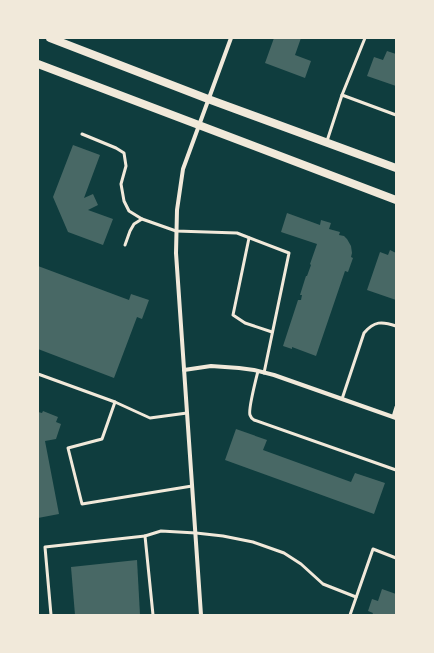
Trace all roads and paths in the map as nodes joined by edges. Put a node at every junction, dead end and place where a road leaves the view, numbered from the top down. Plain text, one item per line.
1 (50, 38) edge
2 (231, 38) edge
3 (365, 38) edge
4 (38, 64) edge
5 (342, 96) junction
6 (208, 99) junction
7 (396, 115) edge
8 (199, 125) junction
9 (82, 134) dead end
10 (326, 142) junction
11 (396, 168) edge
12 (396, 200) edge
13 (142, 219) junction
14 (176, 231) junction
15 (249, 238) junction
16 (125, 245) dead end
17 (396, 326) edge
18 (272, 332) junction
19 (184, 370) junction
20 (258, 371) junction
21 (264, 372) junction
22 (38, 374) edge
23 (342, 399) junction
24 (115, 402) junction
25 (396, 407) edge
26 (187, 414) junction
27 (394, 417) edge
28 (396, 470) edge
29 (192, 486) junction
30 (196, 533) junction
31 (145, 536) junction
32 (396, 558) edge
33 (356, 597) junction
34 (51, 615) edge
35 (153, 615) edge
36 (201, 615) edge
37 (350, 615) edge

1 - 6 main road
2 - 6 street
3 - 5 lane
4 - 8 main road
5 - 7 lane
5 - 10 lane
6 - 8 street
6 - 10 main road
8 - 12 main road
8 - 14 street
9 - 13 lane
10 - 11 main road
13 - 14 lane
13 - 16 lane
14 - 15 lane
14 - 19 street
15 - 18 lane
15 - 18 lane
17 - 23 lane
18 - 21 lane
19 - 20 street
19 - 26 street
20 - 21 street
20 - 28 lane
21 - 23 street
22 - 24 lane
23 - 27 street
24 - 26 lane
24 - 29 lane
25 - 27 lane
26 - 29 street
29 - 30 street
30 - 31 lane
30 - 33 lane
30 - 36 street
31 - 34 lane
31 - 35 lane
32 - 33 lane
33 - 37 lane

